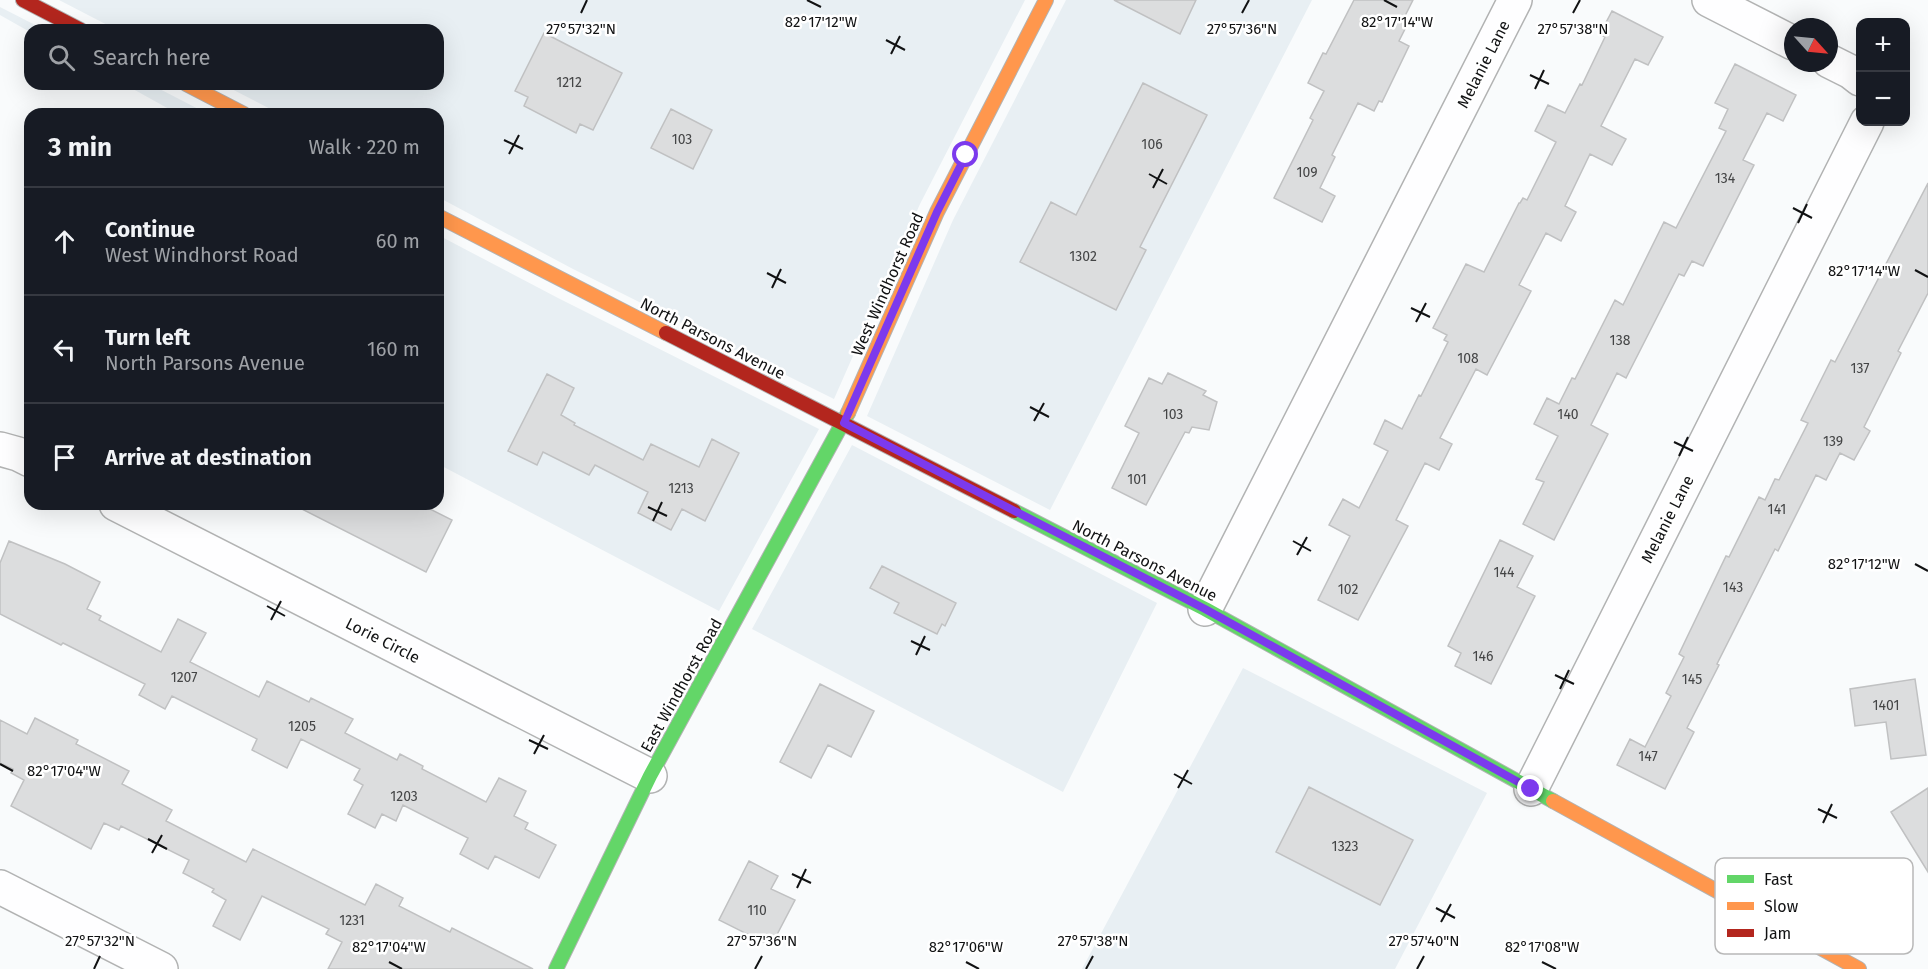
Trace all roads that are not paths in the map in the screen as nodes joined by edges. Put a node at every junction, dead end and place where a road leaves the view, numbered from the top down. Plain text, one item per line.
1 (23, 0) edge
2 (1046, 0) edge
3 (1515, 0) edge
4 (1709, 0) edge
5 (69, 24) edge
6 (1784, 38) edge
7 (1838, 66) edge
8 (1856, 76) edge
9 (198, 90) edge
10 (232, 108) edge
11 (1865, 126) edge
12 (444, 219) edge
13 (844, 423) junction
14 (0, 449) edge
15 (24, 457) edge
16 (128, 510) edge
17 (1205, 609) junction
18 (650, 776) junction
19 (1531, 789) junction
20 (0, 887) edge
21 (1715, 892) edge
22 (1827, 954) edge
23 (1850, 967) edge
24 (161, 969) edge
25 (556, 969) edge

1 - 5 main road
2 - 13 main road, West Windhorst Road
3 - 17 street, Melanie Lane
4 - 6 street
7 - 8 street
9 - 10 main road
11 - 19 street, Melanie Lane
12 - 13 main road, North Parsons Avenue
13 - 17 main road, North Parsons Avenue
13 - 18 main road, East Windhorst Road
14 - 15 street
16 - 18 street, Lorie Circle
17 - 19 main road, North Parsons Avenue
18 - 25 main road, East Windhorst Road
19 - 21 main road, North Parsons Avenue
20 - 24 street
22 - 23 main road, North Parsons Avenue

